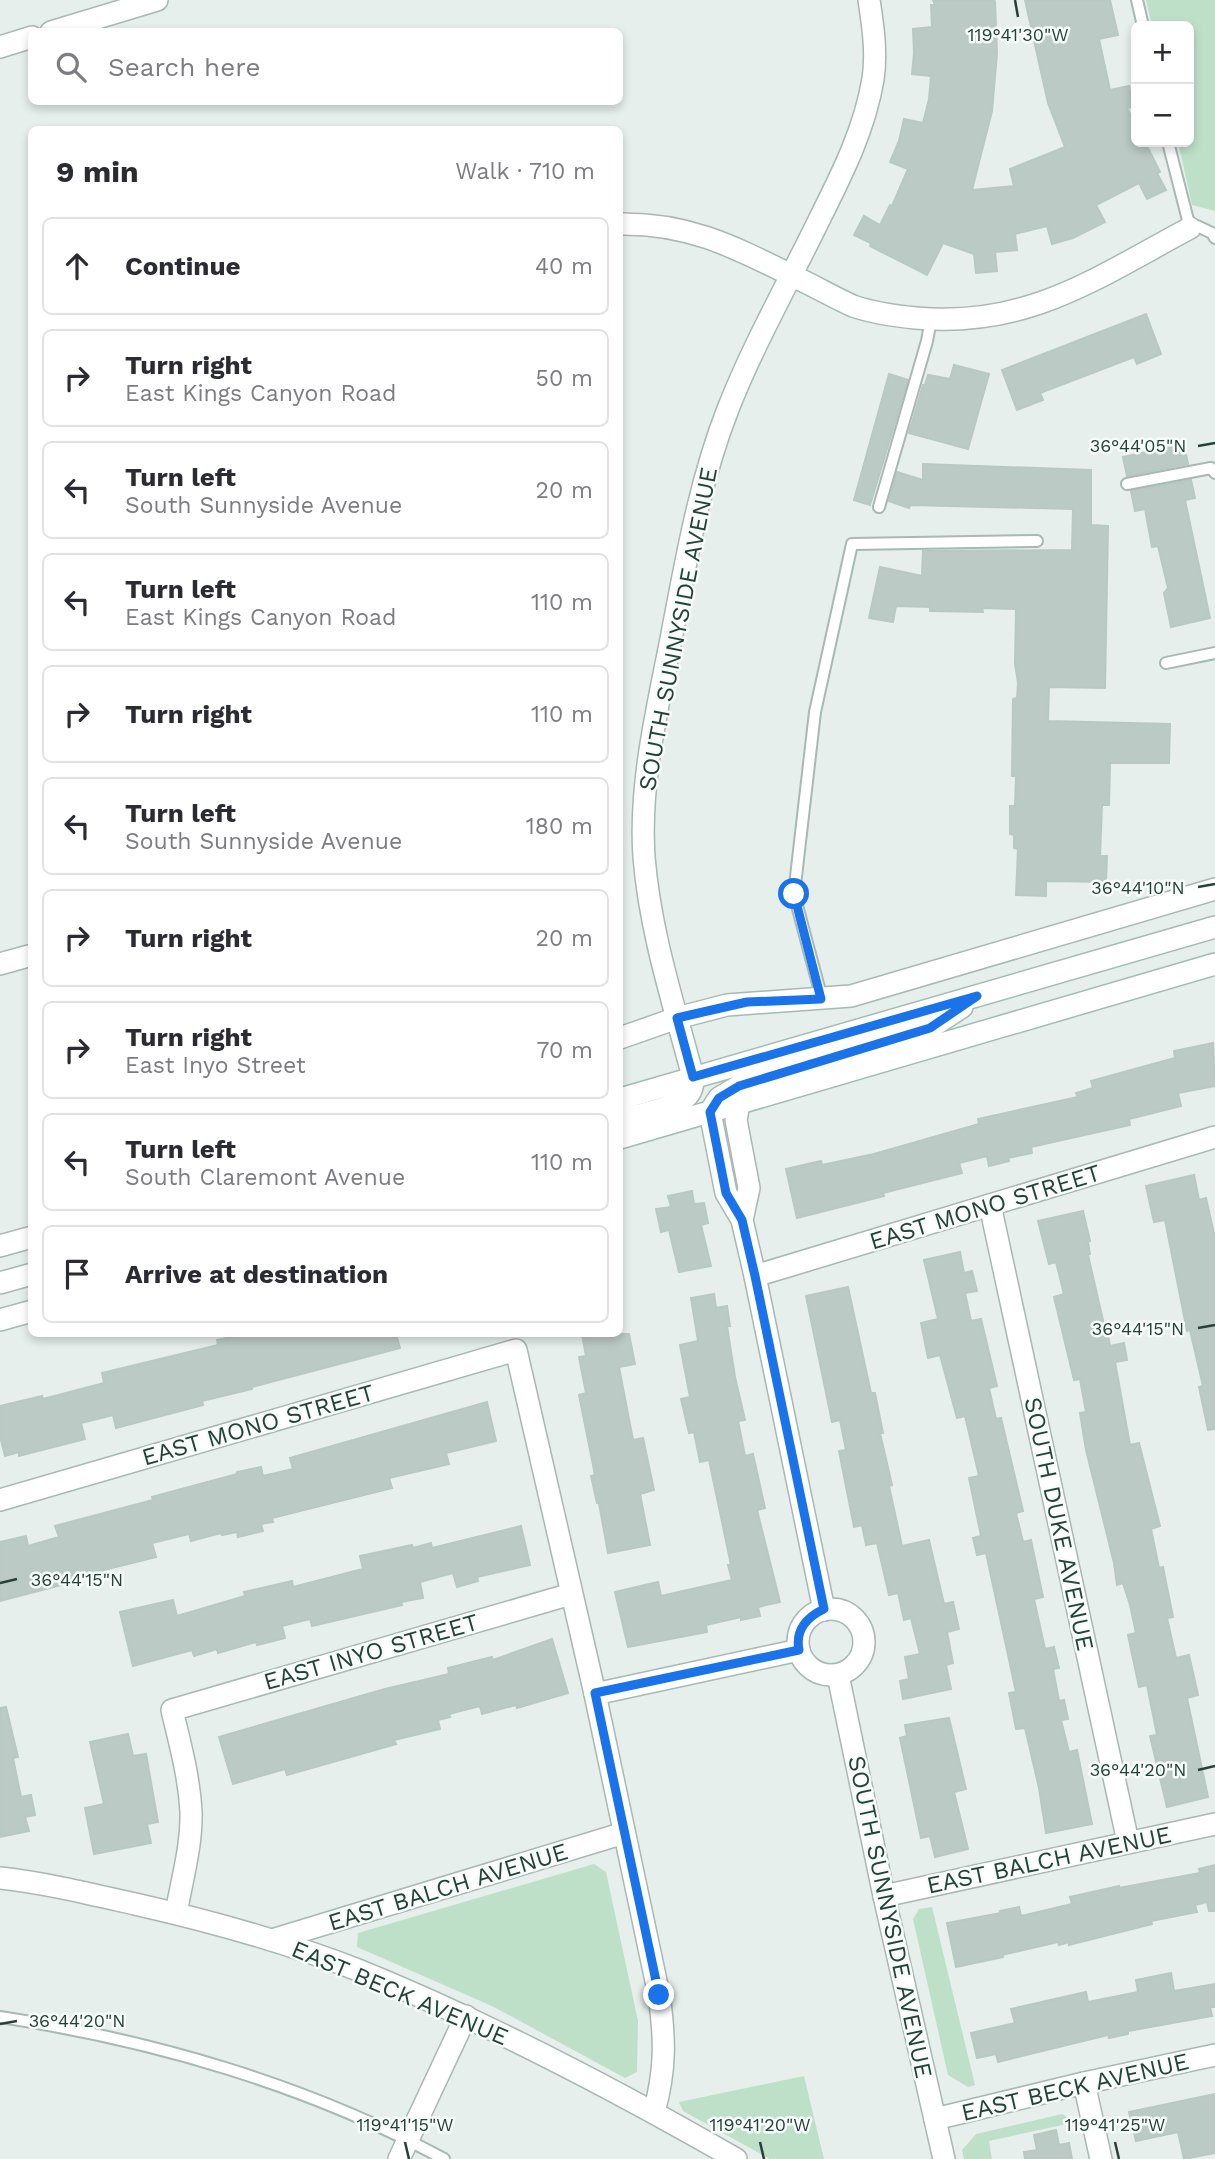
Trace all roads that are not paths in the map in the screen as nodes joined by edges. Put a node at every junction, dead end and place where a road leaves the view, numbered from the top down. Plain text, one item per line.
1 (157, 0) edge
2 (869, 0) edge
3 (1137, 0) edge
4 (1142, 21) edge
5 (64, 28) edge
6 (28, 38) edge
7 (0, 47) edge
8 (1169, 147) edge
9 (623, 224) edge
10 (1190, 228) junction
11 (1215, 238) edge
12 (792, 275) junction
13 (931, 319) junction
14 (1215, 473) edge
15 (1127, 484) dead end
16 (879, 507) dead end
17 (1037, 541) dead end
18 (1215, 653) edge
19 (1166, 663) dead end
20 (1215, 888) edge
21 (1215, 927) edge
22 (28, 956) edge
23 (0, 964) edge
24 (1215, 964) edge
25 (977, 996) junction
26 (821, 999) junction
27 (677, 1018) junction
28 (623, 1037) edge
29 (693, 1077) junction
30 (623, 1098) edge
31 (738, 1104) junction
32 (710, 1112) junction
33 (623, 1119) edge
34 (623, 1137) edge
35 (1215, 1137) edge
36 (990, 1205) junction
37 (742, 1220) junction
38 (28, 1238) edge
39 (0, 1246) edge
40 (28, 1275) edge
41 (755, 1276) junction
42 (0, 1283) edge
43 (28, 1312) edge
44 (0, 1320) edge
45 (0, 1500) edge
46 (571, 1594) junction
47 (824, 1609) junction
48 (799, 1650) junction
49 (838, 1675) junction
50 (595, 1693) junction
51 (1215, 1824) edge
52 (624, 1833) junction
53 (1128, 1842) junction
54 (0, 1878) edge
55 (884, 1896) junction
56 (176, 1913) junction
57 (272, 1940) junction
58 (466, 2016) junction
59 (0, 2017) edge
60 (1215, 2055) edge
61 (1084, 2083) junction
62 (654, 2112) junction
63 (934, 2119) junction
64 (404, 2149) edge
65 (444, 2159) edge
66 (736, 2159) edge
67 (944, 2159) edge
68 (1101, 2159) edge

1 - 5 street
2 - 12 street, SOUTH SUNNYSIDE AVENUE
3 - 4 lane
6 - 7 street
8 - 10 lane
9 - 12 street
10 - 11 lane
10 - 13 street
12 - 13 street
12 - 27 street, SOUTH SUNNYSIDE AVENUE
13 - 16 lane
14 - 15 lane
17 - 26 lane
18 - 19 lane
20 - 26 street
21 - 25 street
22 - 23 street
24 - 31 street
25 - 29 street
25 - 32 street
26 - 27 street
27 - 28 street
27 - 29 street, SOUTH SUNNYSIDE AVENUE
29 - 30 street
29 - 33 street
31 - 32 street
31 - 37 street
32 - 34 street
32 - 37 street
35 - 36 street, EAST MONO STREET
36 - 41 street, EAST MONO STREET
36 - 53 street, SOUTH DUKE AVENUE
37 - 41 street
38 - 39 street
40 - 42 street
41 - 47 street
43 - 44 street
45 - 46 street, EAST MONO STREET
46 - 50 street
46 - 56 street, EAST INYO STREET
47 - 48 street
47 - 49 street
48 - 49 street
48 - 50 street
49 - 55 street, SOUTH SUNNYSIDE AVENUE
50 - 52 street
51 - 53 street, EAST BALCH AVENUE
52 - 57 street, EAST BALCH AVENUE
52 - 62 street
53 - 55 street, EAST BALCH AVENUE
54 - 56 street, EAST BECK AVENUE
55 - 63 street, SOUTH SUNNYSIDE AVENUE
56 - 57 street, EAST BECK AVENUE
57 - 58 street, EAST BECK AVENUE
58 - 62 street, EAST BECK AVENUE
58 - 64 street
59 - 64 lane
60 - 61 street, EAST BECK AVENUE
61 - 63 street, EAST BECK AVENUE
61 - 68 street
62 - 66 street, EAST BECK AVENUE
63 - 67 street, SOUTH SUNNYSIDE AVENUE
64 - 65 lane

